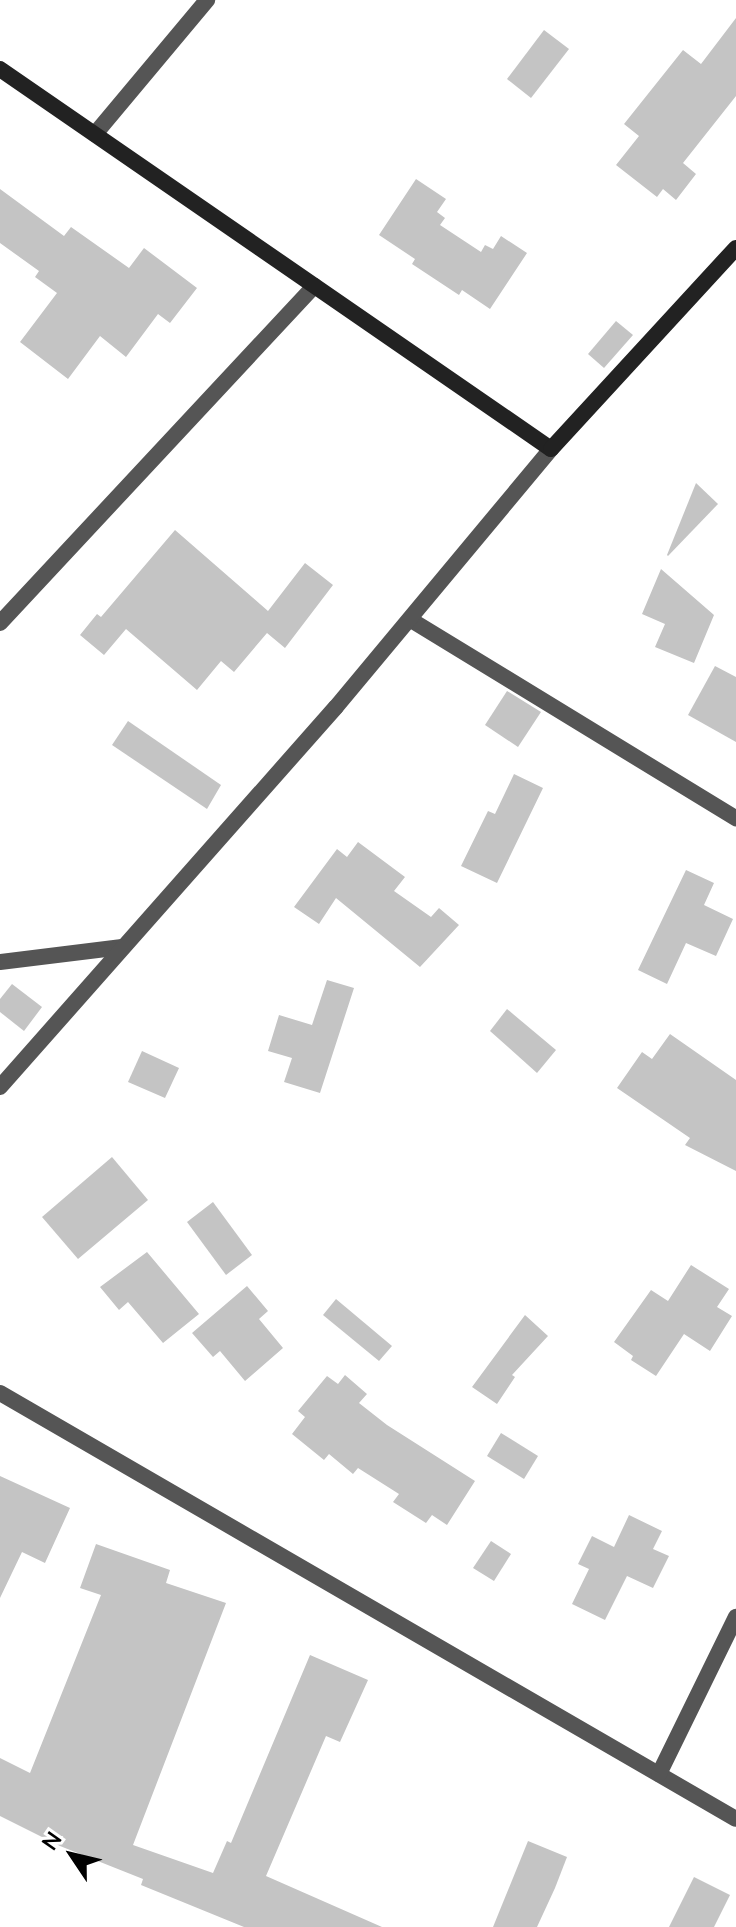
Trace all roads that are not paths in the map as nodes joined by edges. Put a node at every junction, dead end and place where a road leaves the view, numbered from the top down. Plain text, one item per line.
1 (207, 0) edge
2 (0, 69) edge
3 (95, 134) junction
4 (736, 248) edge
5 (314, 286) junction
6 (551, 449) junction
7 (411, 620) junction
8 (0, 623) edge
9 (736, 818) edge
10 (122, 947) junction
11 (0, 962) edge
12 (0, 1087) edge
13 (0, 1393) edge
14 (736, 1617) edge
15 (659, 1774) junction
16 (736, 1819) edge

1 - 3 street
2 - 3 street
3 - 5 street
4 - 6 street
5 - 6 street
5 - 8 street
6 - 7 street
7 - 9 street
7 - 10 street
10 - 11 street
10 - 12 street
13 - 15 street
14 - 15 street
15 - 16 street

